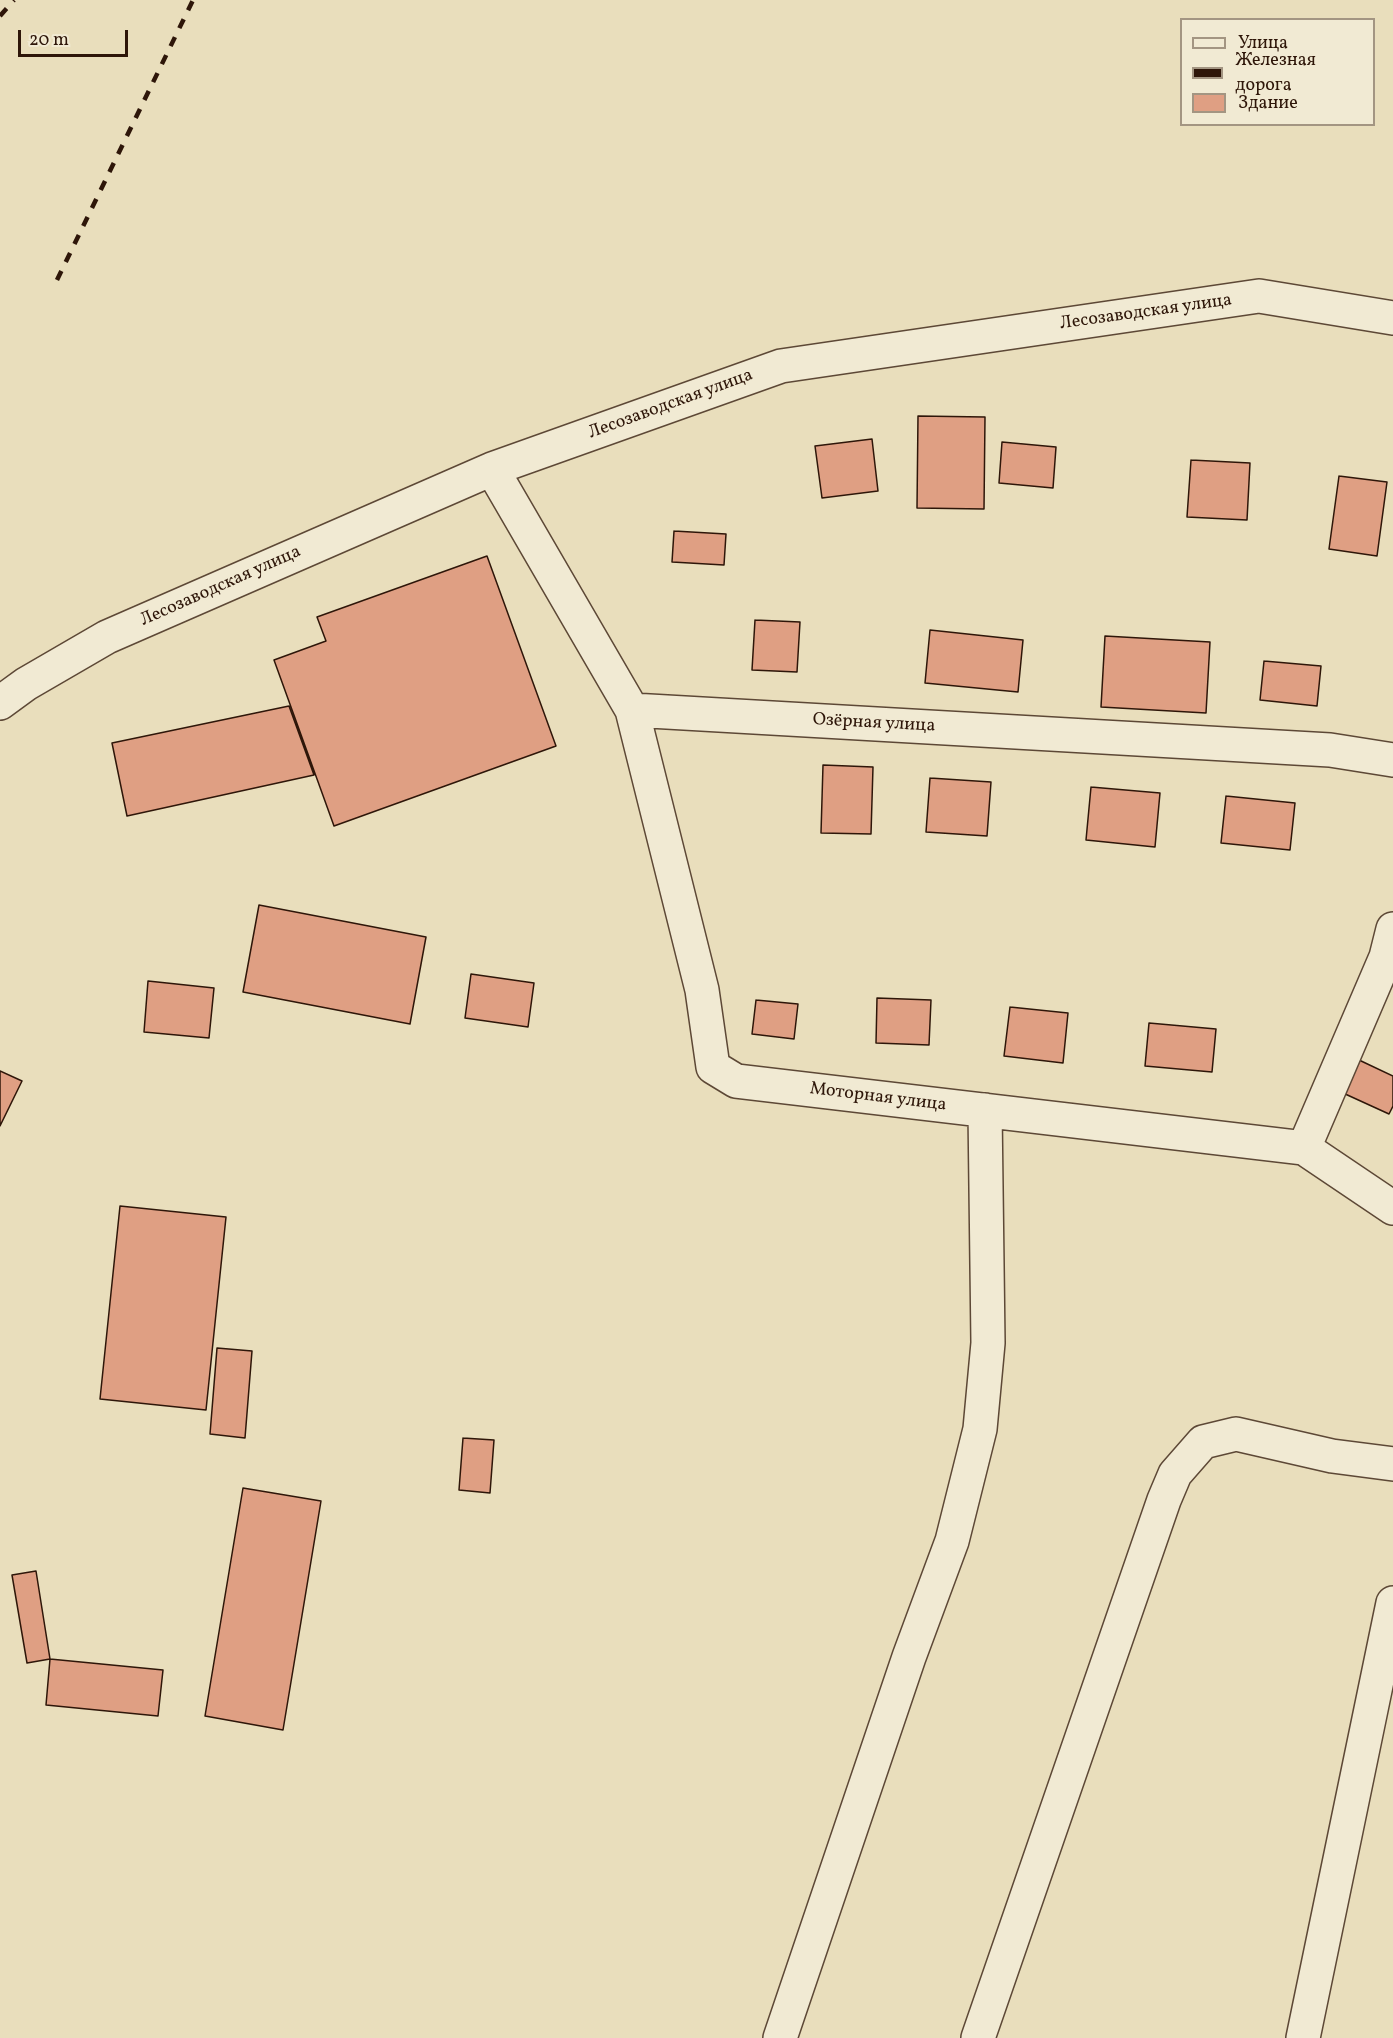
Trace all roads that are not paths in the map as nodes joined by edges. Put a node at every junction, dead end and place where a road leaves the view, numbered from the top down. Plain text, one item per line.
1 (1393, 318) edge
2 (492, 469) junction
3 (0, 703) edge
4 (632, 710) junction
5 (1393, 760) edge
6 (1393, 929) edge
7 (985, 1110) junction
8 (1304, 1148) junction
9 (1393, 1208) edge
10 (1393, 1464) edge
11 (1393, 1603) edge
12 (780, 2038) edge
13 (978, 2038) edge
14 (1303, 2038) edge

1 - 2 street, Лесозаводская улица
2 - 3 street, Лесозаводская улица
2 - 4 street
4 - 5 street, Озёрная улица
4 - 7 street, Моторная улица
6 - 8 street
7 - 8 street, Моторная улица
7 - 12 street
8 - 9 street, Моторная улица
10 - 13 street
11 - 14 street

